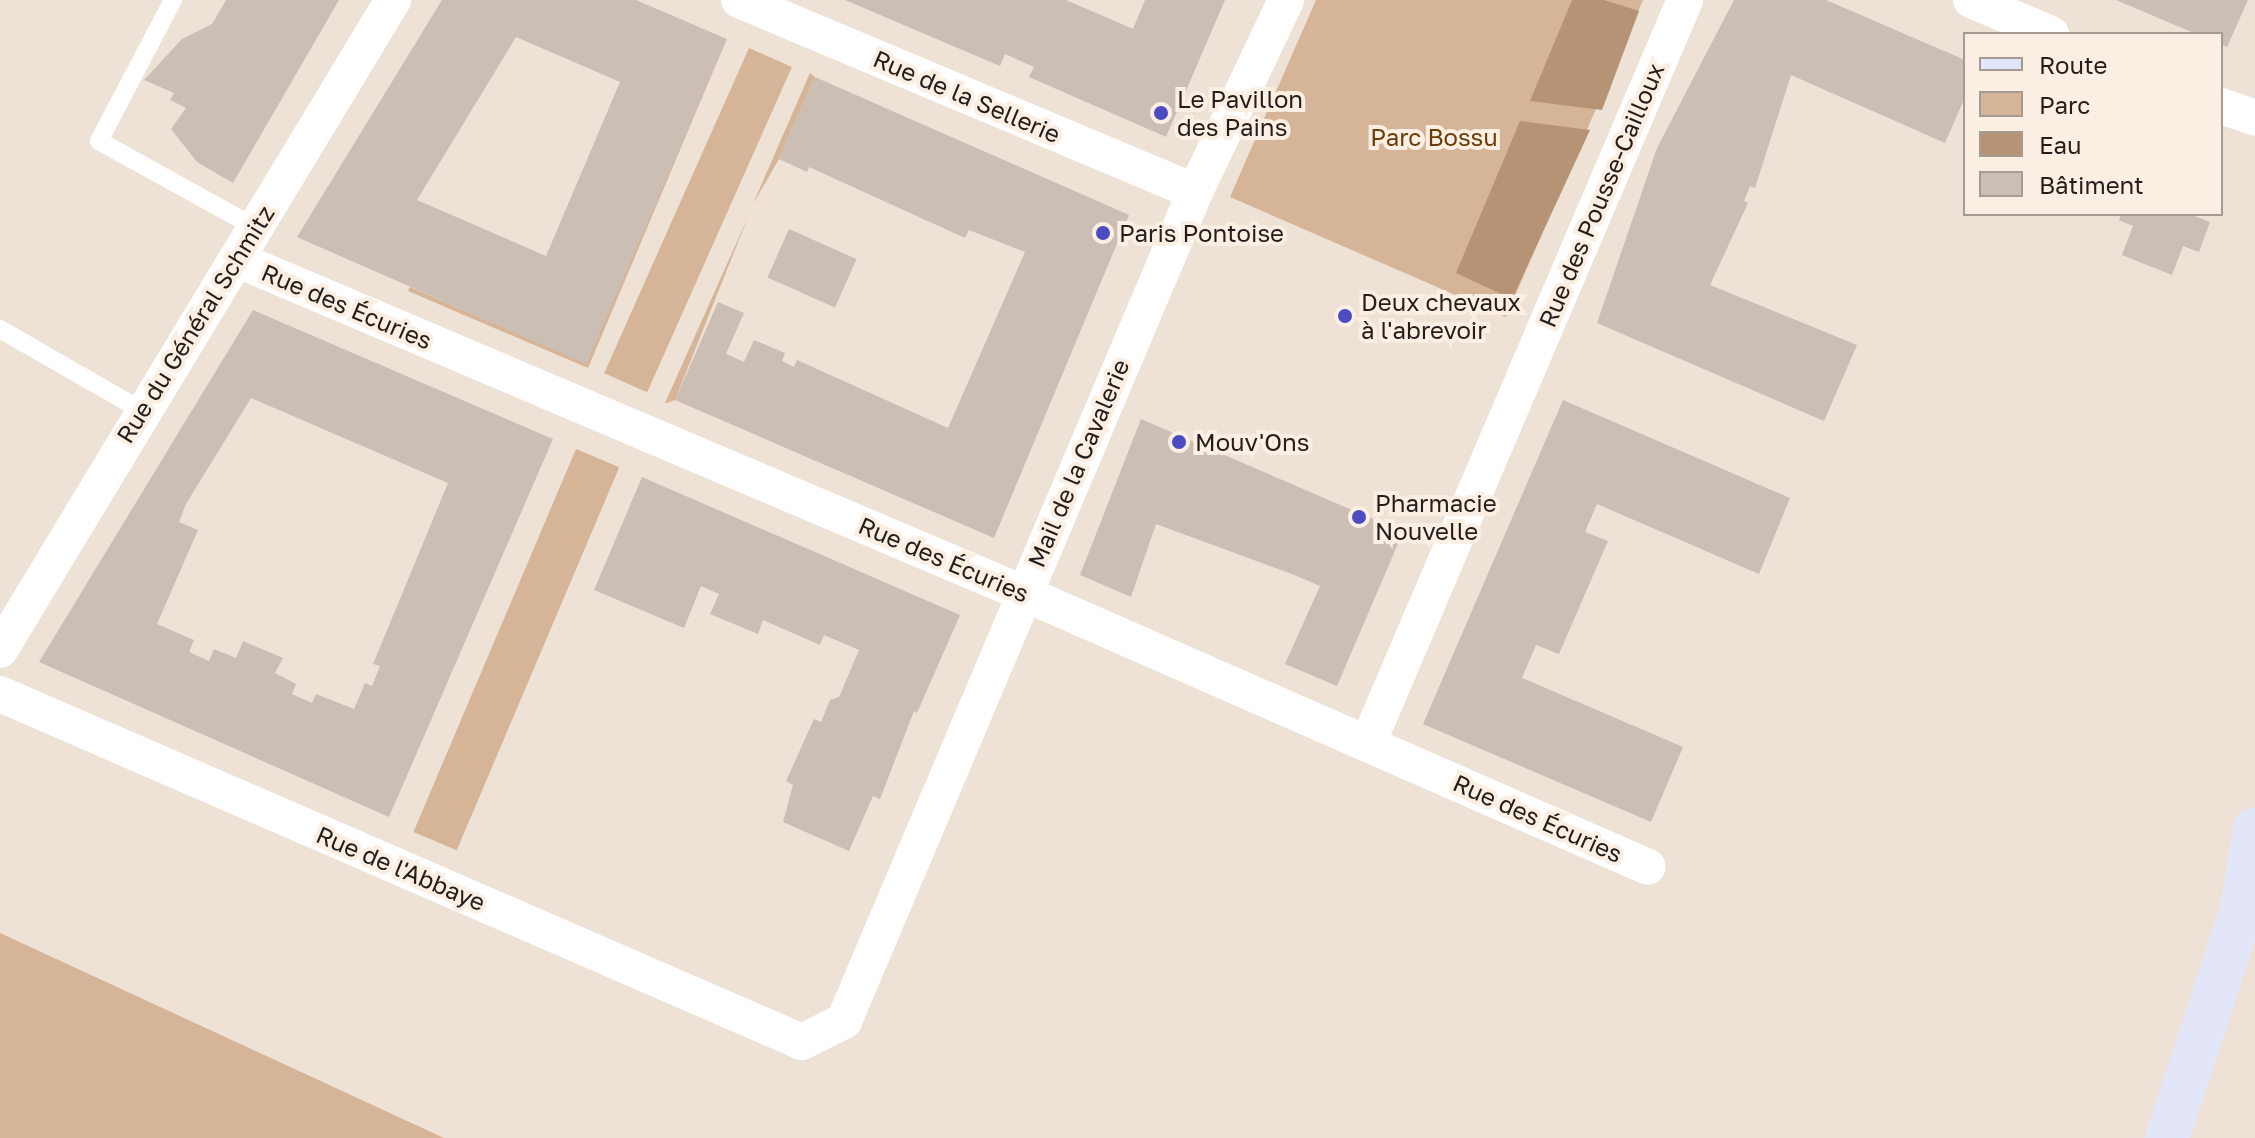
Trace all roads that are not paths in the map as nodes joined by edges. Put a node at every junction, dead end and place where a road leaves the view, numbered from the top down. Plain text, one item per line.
1 (173, 0) edge
2 (393, 0) edge
3 (739, 0) edge
4 (1286, 0) edge
5 (1685, 0) edge
6 (1971, 0) edge
7 (2046, 32) edge
8 (2223, 107) edge
9 (2255, 118) edge
10 (1195, 192) junction
11 (255, 227) junction
12 (236, 259) junction
13 (0, 329) edge
14 (141, 410) junction
15 (1023, 593) junction
16 (0, 650) edge
17 (0, 694) edge
18 (1368, 743) junction
19 (2255, 829) edge
20 (1648, 867) dead end
21 (802, 1042) joint
22 (2167, 1138) edge

1 - 11 lane
2 - 11 street, Rue du Général Schmitz
3 - 10 street, Rue de la Sellerie
4 - 10 street, Mail de la Cavalerie
5 - 18 street, Rue des Pousse-Cailloux
6 - 7 street
8 - 9 street
10 - 15 street, Mail de la Cavalerie
11 - 12 street, Rue du Général Schmitz
12 - 14 street, Rue du Général Schmitz
12 - 15 street, Rue des Écuries
13 - 14 lane
14 - 16 street, Rue du Général Schmitz
15 - 18 street, Rue des Écuries
15 - 21 street, Mail de la Cavalerie
17 - 21 street, Rue de l'Abbaye
18 - 20 street, Rue des Écuries
19 - 22 main road

